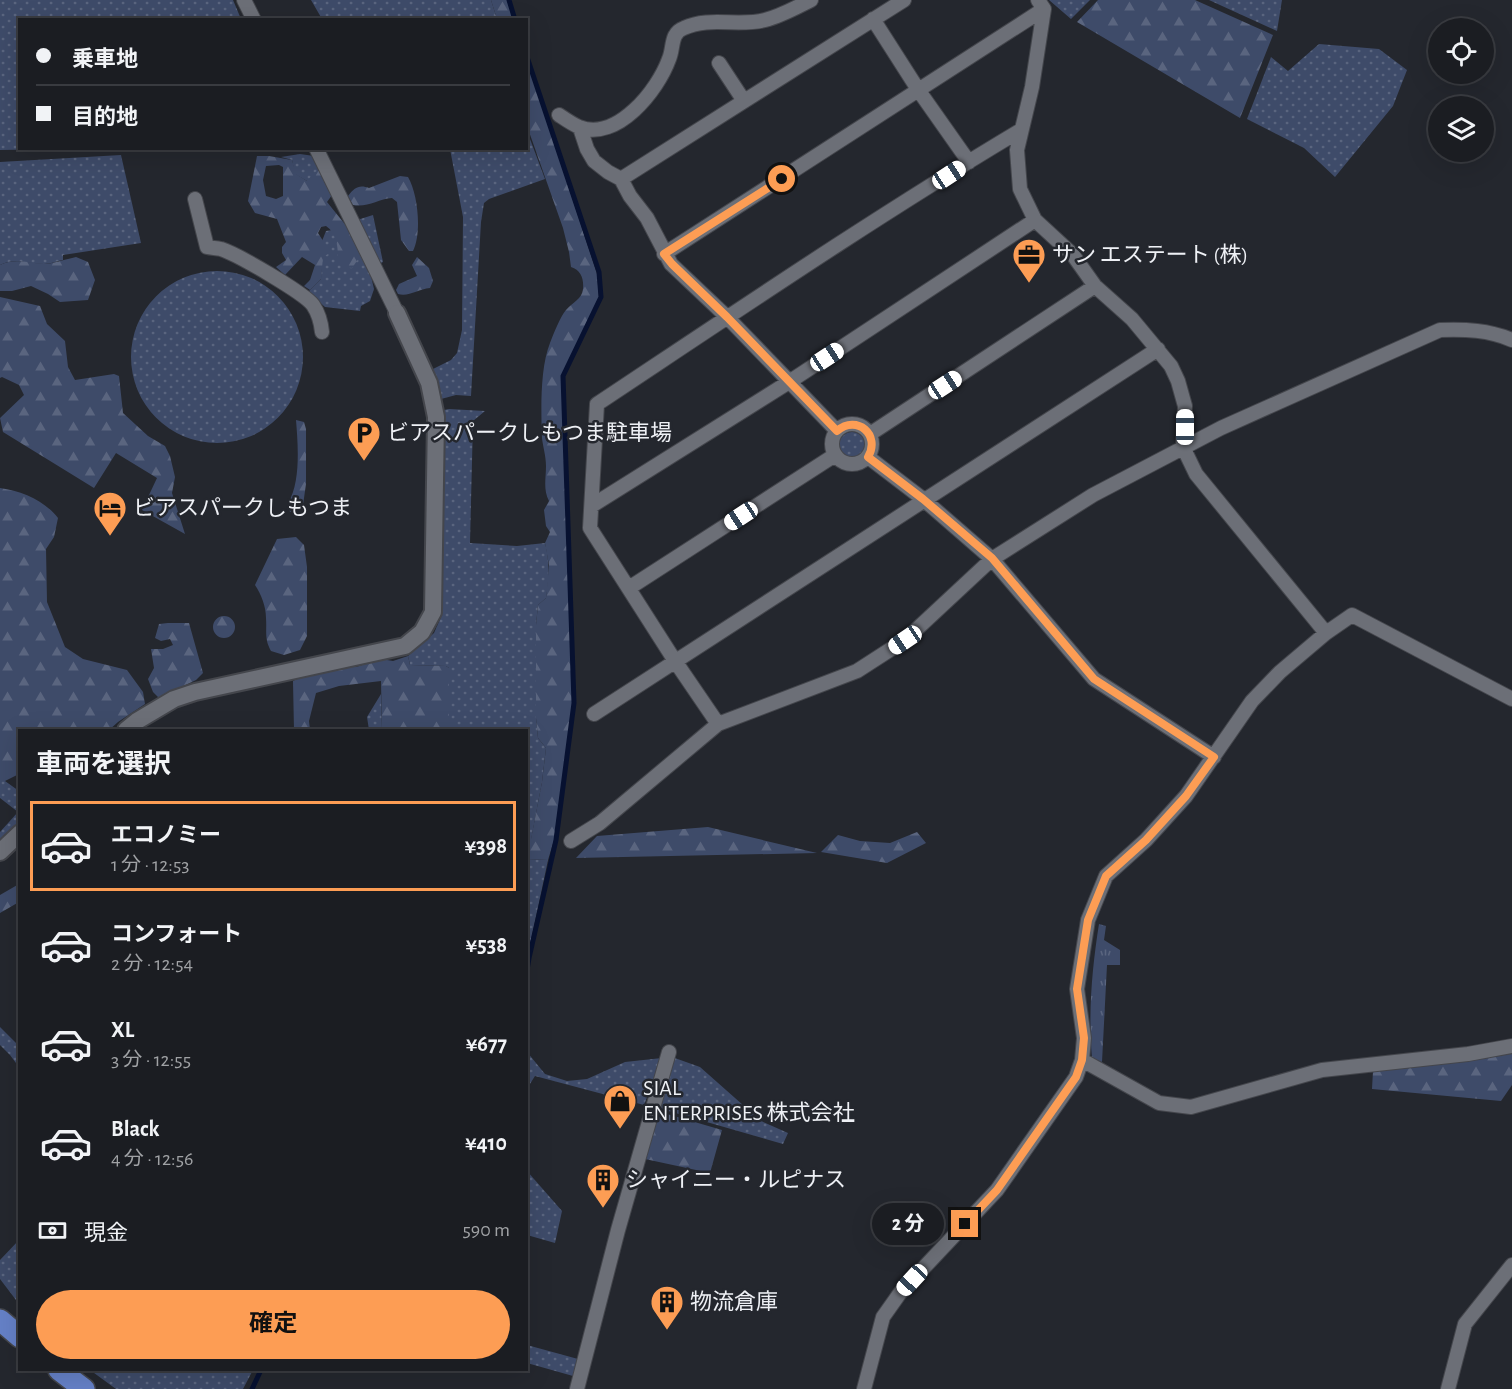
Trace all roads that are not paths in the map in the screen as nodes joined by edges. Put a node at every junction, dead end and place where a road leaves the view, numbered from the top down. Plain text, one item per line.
1 (244, 0) edge
2 (811, 0) edge
3 (904, 0) edge
4 (1041, 4) edge
5 (253, 18) edge
6 (873, 20) junction
7 (718, 63) dead end
8 (919, 91) junction
9 (744, 100) junction
10 (559, 115) dead end
11 (580, 128) junction
12 (1021, 130) junction
13 (317, 150) edge
14 (969, 162) junction
15 (621, 179) junction
16 (195, 199) dead end
17 (1035, 220) junction
18 (664, 254) junction
19 (1095, 286) junction
20 (397, 313) joint
21 (727, 317) junction
22 (322, 332) dead end
23 (1512, 340) edge
24 (1158, 349) junction
25 (789, 382) junction
26 (837, 431) junction
27 (870, 434) junction
28 (1183, 447) junction
29 (835, 455) junction
30 (868, 457) junction
31 (923, 499) junction
32 (593, 504) junction
33 (992, 558) junction
34 (629, 588) junction
35 (1326, 633) junction
36 (675, 661) junction
37 (1512, 699) edge
38 (594, 714) dead end
39 (718, 724) junction
40 (127, 729) edge
41 (1214, 757) junction
42 (18, 835) edge
43 (571, 841) dead end
44 (0, 852) edge
45 (1512, 1046) edge
46 (669, 1052) dead end
47 (1082, 1060) junction
48 (1512, 1265) edge
49 (0, 1320) edge
50 (18, 1335) edge
51 (60, 1371) edge
52 (84, 1389) edge
53 (577, 1389) edge
54 (864, 1389) edge
55 (1448, 1389) edge

1 - 5 street
2 - 11 street
3 - 6 street
4 - 8 street
4 - 12 street
6 - 8 street
6 - 9 street
7 - 9 street
8 - 14 street
8 - 18 street
9 - 15 street
10 - 11 street
11 - 15 street
12 - 14 street
12 - 17 street
13 - 20 street
14 - 21 street
15 - 18 street
16 - 22 street
17 - 19 street
17 - 25 street
18 - 21 street
19 - 24 street
19 - 27 street
20 - 40 street
21 - 25 street
21 - 32 street
23 - 28 street
24 - 28 street
24 - 31 street
25 - 26 street
25 - 32 street
26 - 27 street
26 - 29 street
27 - 30 street
28 - 33 street
28 - 35 street
29 - 30 street
29 - 34 street
30 - 31 street
31 - 33 street
31 - 36 street
32 - 34 street
33 - 39 street
33 - 41 street
34 - 36 street
35 - 37 street
35 - 41 street
36 - 38 street
36 - 39 street
39 - 43 street
41 - 47 street
42 - 44 street
45 - 47 street
46 - 53 street
47 - 54 street
48 - 55 street
49 - 50 main road
51 - 52 main road

